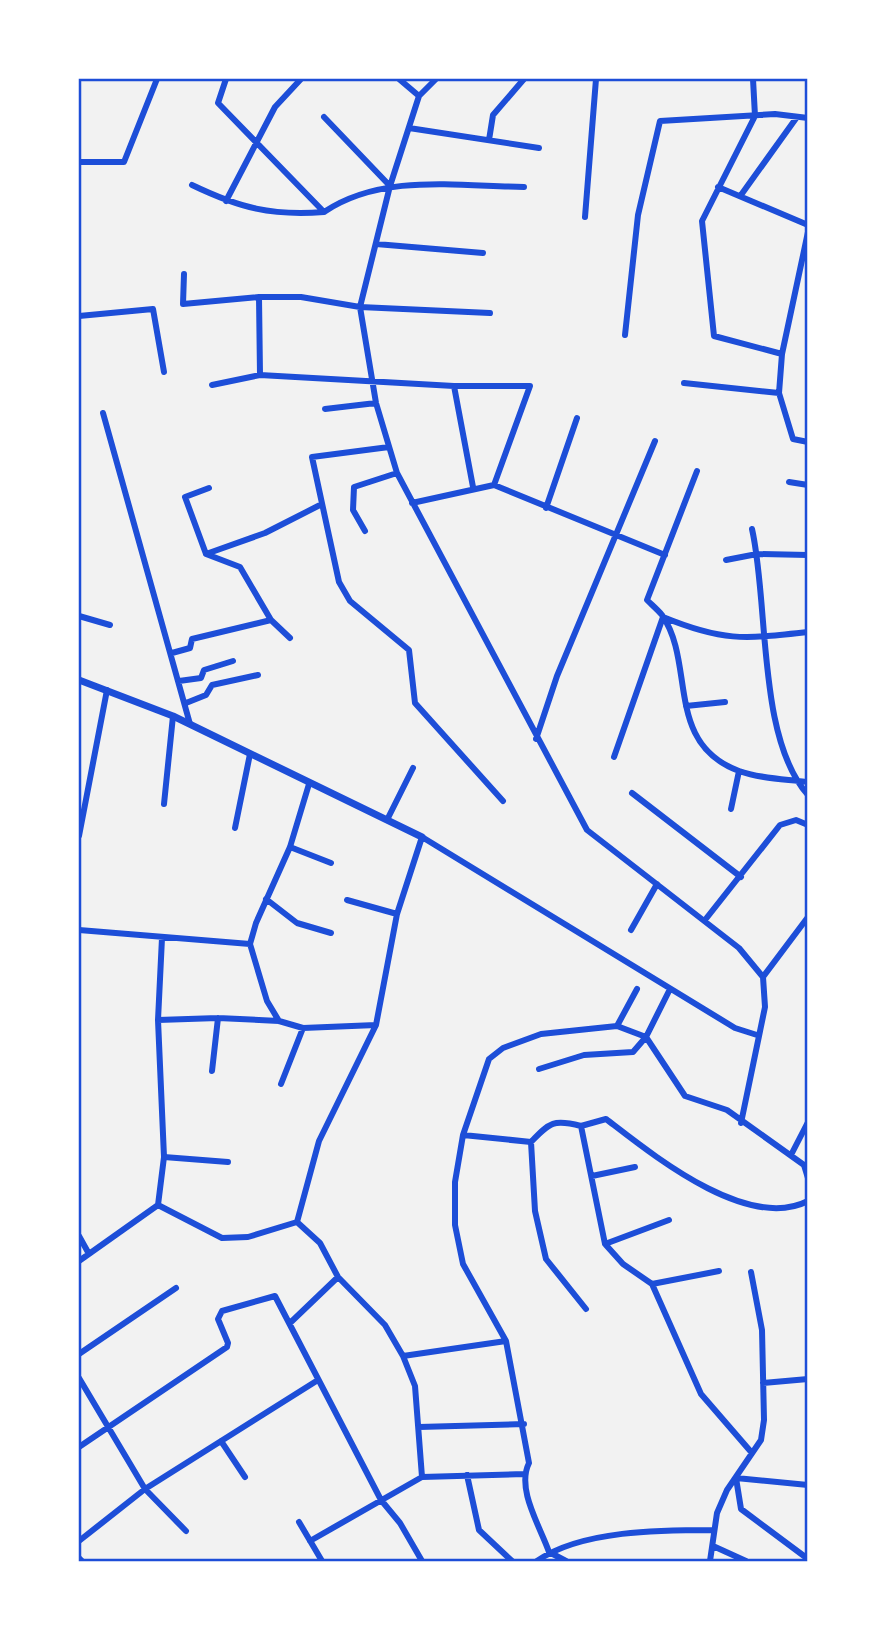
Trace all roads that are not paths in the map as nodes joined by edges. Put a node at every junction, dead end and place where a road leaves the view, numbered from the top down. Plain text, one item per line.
1 (157, 79) edge
2 (226, 79) edge
3 (301, 79) edge
4 (400, 79) edge
5 (436, 79) edge
6 (524, 79) edge
7 (596, 79) edge
8 (753, 79) edge
9 (419, 96) junction
10 (755, 116) junction
11 (324, 117) dead end
12 (797, 117) junction
13 (808, 118) edge
14 (409, 128) junction
15 (489, 140) junction
16 (256, 141) junction
17 (539, 148) dead end
18 (79, 163) edge
19 (192, 185) dead end
20 (390, 186) junction
21 (524, 187) dead end
22 (718, 187) junction
23 (741, 195) junction
24 (226, 201) junction
25 (324, 212) junction
26 (585, 217) dead end
27 (808, 225) edge
28 (808, 232) edge
29 (376, 244) junction
30 (483, 253) dead end
31 (184, 274) dead end
32 (259, 297) junction
33 (360, 307) junction
34 (490, 313) dead end
35 (79, 316) edge
36 (625, 335) dead end
37 (782, 354) junction
38 (164, 372) dead end
39 (260, 375) junction
40 (372, 380) junction
41 (684, 383) dead end
42 (212, 385) dead end
43 (454, 386) junction
44 (779, 393) junction
45 (376, 403) junction
46 (325, 410) dead end
47 (103, 413) dead end
48 (577, 418) dead end
49 (655, 441) dead end
50 (808, 442) edge
51 (389, 447) junction
52 (697, 471) dead end
53 (397, 473) junction
54 (789, 482) dead end
55 (494, 485) junction
56 (808, 485) edge
57 (473, 487) junction
58 (209, 488) dead end
59 (412, 503) junction
60 (322, 504) junction
61 (546, 509) junction
62 (751, 529) dead end
63 (365, 530) dead end
64 (616, 535) junction
65 (206, 554) junction
66 (757, 554) junction
67 (665, 555) junction
68 (808, 555) edge
69 (726, 560) dead end
70 (79, 616) edge
71 (663, 617) junction
72 (271, 620) junction
73 (110, 625) dead end
74 (808, 632) edge
75 (763, 637) junction
76 (290, 638) dead end
77 (172, 653) junction
78 (233, 660) dead end
79 (258, 675) dead end
80 (79, 680) edge
81 (179, 681) junction
82 (107, 690) junction
83 (724, 702) dead end
84 (186, 703) junction
85 (686, 706) junction
86 (173, 716) junction
87 (190, 724) junction
88 (536, 739) junction
89 (250, 754) junction
90 (614, 757) dead end
91 (413, 768) dead end
92 (738, 771) junction
93 (794, 780) junction
94 (808, 782) edge
95 (309, 784) junction
96 (632, 793) dead end
97 (808, 795) edge
98 (503, 801) dead end
99 (164, 804) dead end
100 (731, 809) dead end
101 (387, 820) junction
102 (808, 825) edge
103 (235, 828) dead end
104 (79, 836) edge
105 (422, 837) junction
106 (290, 847) junction
107 (331, 863) dead end
108 (741, 877) junction
109 (657, 884) junction
110 (266, 899) junction
111 (347, 901) dead end
112 (397, 914) junction
113 (808, 917) edge
114 (705, 919) junction
115 (79, 930) edge
116 (631, 930) dead end
117 (331, 933) dead end
118 (162, 937) junction
119 (250, 944) junction
120 (763, 977) junction
121 (637, 989) dead end
122 (670, 989) junction
123 (218, 1018) junction
124 (158, 1020) junction
125 (279, 1021) junction
126 (376, 1025) junction
127 (617, 1026) junction
128 (303, 1028) junction
129 (757, 1035) junction
130 (646, 1037) junction
131 (539, 1069) dead end
132 (212, 1071) dead end
133 (281, 1084) dead end
134 (808, 1122) edge
135 (741, 1123) junction
136 (581, 1126) junction
137 (463, 1135) junction
138 (531, 1142) junction
139 (791, 1155) junction
140 (164, 1157) junction
141 (228, 1162) dead end
142 (635, 1167) dead end
143 (592, 1176) junction
144 (808, 1178) edge
145 (808, 1201) edge
146 (158, 1205) junction
147 (669, 1220) dead end
148 (297, 1222) junction
149 (79, 1237) edge
150 (605, 1244) junction
151 (89, 1254) junction
152 (79, 1261) edge
153 (719, 1271) dead end
154 (751, 1272) dead end
155 (338, 1277) junction
156 (652, 1284) junction
157 (176, 1288) dead end
158 (586, 1309) dead end
159 (290, 1323) junction
160 (506, 1341) junction
161 (79, 1354) edge
162 (403, 1356) junction
163 (79, 1378) edge
164 (808, 1379) edge
165 (318, 1380) junction
166 (763, 1383) junction
167 (524, 1424) junction
168 (109, 1427) junction
169 (419, 1427) junction
170 (221, 1441) junction
171 (79, 1447) edge
172 (752, 1453) junction
173 (524, 1474) junction
174 (467, 1475) junction
175 (422, 1477) junction
176 (245, 1478) dead end
177 (736, 1478) junction
178 (808, 1485) edge
179 (145, 1489) junction
180 (382, 1500) junction
181 (299, 1522) dead end
182 (715, 1530) junction
183 (186, 1531) dead end
184 (79, 1541) edge
185 (310, 1541) junction
186 (713, 1546) junction
187 (549, 1552) junction
188 (808, 1559) edge
189 (322, 1561) edge
190 (422, 1561) edge
191 (512, 1561) edge
192 (537, 1561) edge
193 (566, 1561) edge
194 (710, 1561) edge
195 (746, 1561) edge

1 - 18 street
2 - 16 street
3 - 16 street
4 - 9 street
5 - 9 street
6 - 15 street
7 - 26 street
8 - 10 street
9 - 14 street
10 - 12 street
10 - 22 street
10 - 36 street
11 - 20 street
12 - 13 street
12 - 23 street
14 - 15 street
14 - 20 street
15 - 17 street
16 - 24 street
16 - 25 street
19 - 24 street
20 - 21 street
20 - 25 street
20 - 29 street
22 - 23 street
22 - 37 street
23 - 27 street
24 - 25 street
28 - 37 street
29 - 30 street
29 - 33 street
31 - 32 street
32 - 33 street
32 - 39 street
33 - 34 street
33 - 40 street
35 - 38 street
37 - 44 street
39 - 40 street
39 - 42 street
40 - 43 street
40 - 45 street
41 - 44 street
43 - 55 street
43 - 57 street
44 - 50 street
45 - 46 street
45 - 51 street
47 - 77 street
48 - 61 street
49 - 64 street
51 - 53 street
51 - 60 street
52 - 67 street
53 - 59 street
53 - 63 street
54 - 56 street
55 - 57 street
55 - 61 street
57 - 59 street
58 - 65 street
59 - 88 street
60 - 65 street
60 - 98 street
61 - 64 street
62 - 66 street
64 - 67 street
64 - 88 street
65 - 72 street
66 - 68 street
66 - 69 street
66 - 75 street
67 - 71 street
70 - 73 street
71 - 75 street
71 - 85 street
71 - 90 street
72 - 76 street
72 - 77 street
74 - 75 street
75 - 93 street
77 - 81 street
78 - 81 street
79 - 84 street
80 - 82 street
81 - 84 street
82 - 86 street
82 - 104 street
83 - 85 street
84 - 87 street
85 - 92 street
86 - 87 street
86 - 99 street
87 - 89 street
88 - 109 street
89 - 95 street
89 - 103 street
91 - 101 street
92 - 93 street
92 - 100 street
93 - 94 street
93 - 97 street
95 - 101 street
95 - 106 street
96 - 108 street
101 - 105 street
102 - 108 street
105 - 112 street
105 - 122 street
106 - 107 street
106 - 110 street
108 - 114 street
109 - 114 street
109 - 116 street
110 - 117 street
110 - 119 street
111 - 112 street
112 - 126 street
113 - 120 street
114 - 120 street
115 - 118 street
118 - 119 street
118 - 124 street
119 - 125 street
120 - 129 street
121 - 127 street
122 - 129 street
122 - 130 street
123 - 124 street
123 - 125 street
123 - 132 street
124 - 140 street
125 - 128 street
126 - 128 street
126 - 148 street
127 - 130 street
127 - 137 street
128 - 133 street
129 - 135 street
130 - 131 street
130 - 135 street
134 - 139 street
135 - 139 street
136 - 138 street
136 - 143 street
136 - 145 street
137 - 138 street
137 - 160 street
138 - 158 street
139 - 144 street
140 - 141 street
140 - 146 street
142 - 143 street
143 - 150 street
146 - 148 street
146 - 151 street
147 - 150 street
148 - 155 street
149 - 151 street
150 - 156 street
151 - 152 street
153 - 156 street
154 - 166 street
155 - 159 street
155 - 162 street
156 - 172 street
157 - 161 street
159 - 165 street
159 - 168 street
160 - 162 street
160 - 167 street
162 - 169 street
163 - 168 street
164 - 166 street
165 - 170 street
165 - 180 street
166 - 172 street
167 - 169 street
167 - 173 street
168 - 171 street
168 - 179 street
169 - 175 street
170 - 176 street
170 - 179 street
172 - 177 street
173 - 174 street
173 - 187 street
174 - 175 street
174 - 191 street
175 - 180 street
177 - 178 street
177 - 182 street
177 - 188 street
179 - 183 street
179 - 184 street
180 - 185 street
180 - 190 street
181 - 185 street
182 - 186 street
182 - 187 street
185 - 189 street
186 - 194 street
186 - 195 street
187 - 192 street
187 - 193 street

